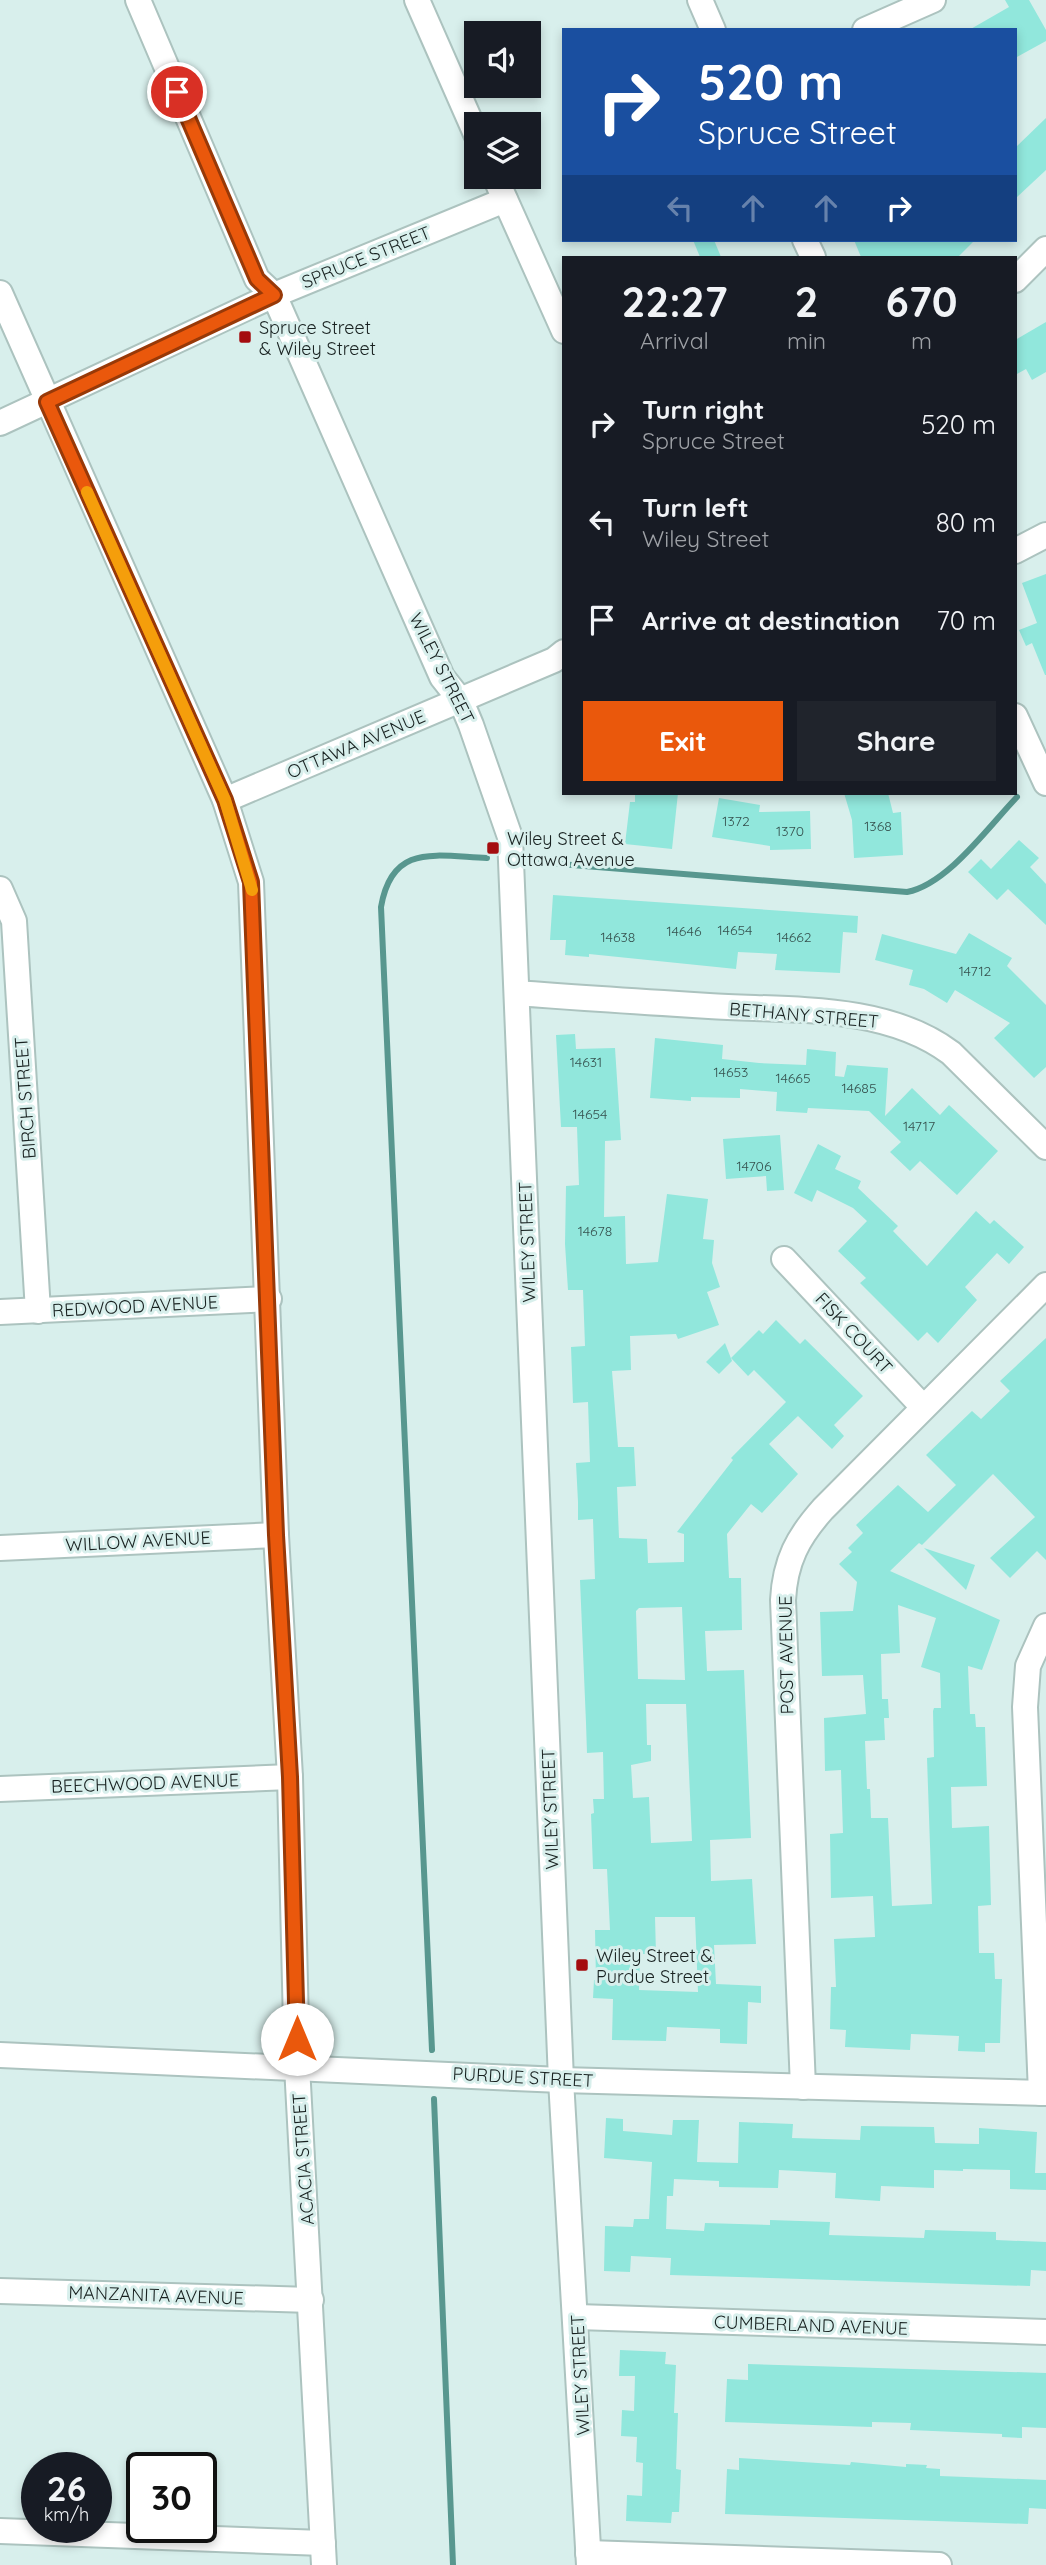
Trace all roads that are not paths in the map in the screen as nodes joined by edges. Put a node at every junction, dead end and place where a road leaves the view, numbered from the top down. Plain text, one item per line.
1 (138, 0) edge
2 (417, 0) edge
3 (700, 0) edge
4 (933, 0) edge
5 (712, 28) edge
6 (869, 28) edge
7 (466, 112) edge
8 (500, 189) edge
9 (505, 200) junction
10 (1046, 250) edge
11 (1017, 278) edge
12 (0, 293) edge
13 (274, 295) junction
14 (562, 327) edge
15 (47, 402) junction
16 (0, 423) edge
17 (1046, 535) edge
18 (1017, 550) edge
19 (562, 654) edge
20 (461, 701) junction
21 (1017, 720) edge
22 (1046, 783) edge
23 (225, 800) junction
24 (0, 889) edge
25 (517, 993) junction
26 (1046, 1147) edge
27 (784, 1259) dead end
28 (1046, 1285) edge
29 (269, 1299) junction
30 (38, 1311) junction
31 (0, 1312) edge
32 (923, 1407) junction
33 (276, 1535) junction
34 (0, 1548) edge
35 (1046, 1626) edge
36 (290, 1777) junction
37 (0, 1789) edge
38 (0, 2055) edge
39 (297, 2066) junction
40 (561, 2080) junction
41 (803, 2087) junction
42 (1043, 2093) edge
43 (0, 2291) edge
44 (312, 2300) junction
45 (577, 2317) junction
46 (1046, 2332) edge
47 (0, 2531) edge
48 (323, 2554) edge
49 (589, 2559) edge
50 (939, 2565) edge

1 - 13 street, WILEY STREET
2 - 7 street
3 - 5 street
4 - 6 street
8 - 9 street
9 - 13 street, SPRUCE STREET
9 - 14 street
10 - 11 street
12 - 15 street, ACACIA STREET
13 - 15 street, SPRUCE STREET
13 - 20 street, WILEY STREET
15 - 16 street, SPRUCE STREET
15 - 23 street, ACACIA STREET
17 - 18 street
19 - 20 street, OTTAWA AVENUE
20 - 23 street, OTTAWA AVENUE
20 - 25 street, WILEY STREET
21 - 22 street
23 - 29 street, ACACIA STREET
24 - 30 street, BIRCH STREET
25 - 26 street, BETHANY STREET
25 - 40 street, WILEY STREET
27 - 32 street, FISK COURT
28 - 32 street, POST AVENUE
29 - 30 street, REDWOOD AVENUE
29 - 33 street, ACACIA STREET
30 - 31 street, REDWOOD AVENUE
32 - 41 street, POST AVENUE
33 - 34 street, WILLOW AVENUE
33 - 36 street, ACACIA STREET
35 - 42 street
36 - 37 street, BEECHWOOD AVENUE
36 - 39 street, ACACIA STREET
38 - 39 street, PURDUE STREET
39 - 40 street, PURDUE STREET
39 - 44 street, ACACIA STREET
40 - 41 street, PURDUE STREET
40 - 45 street, WILEY STREET
41 - 42 street, PURDUE STREET
43 - 44 street, MANZANITA AVENUE
44 - 48 street, ACACIA STREET
45 - 46 street, CUMBERLAND AVENUE
45 - 49 street, WILEY STREET
47 - 48 street
49 - 50 street

